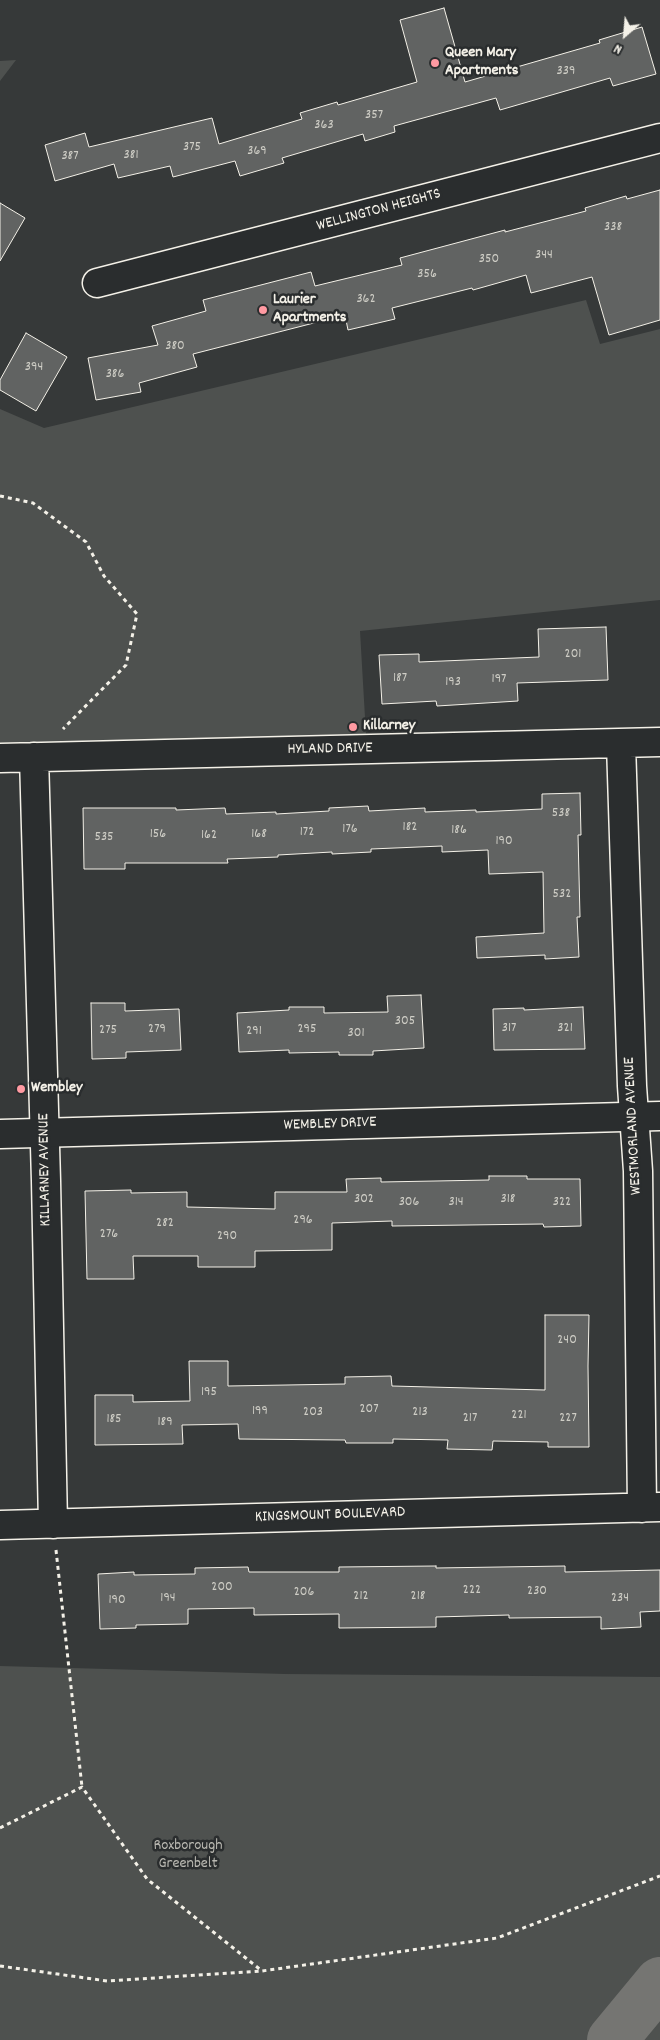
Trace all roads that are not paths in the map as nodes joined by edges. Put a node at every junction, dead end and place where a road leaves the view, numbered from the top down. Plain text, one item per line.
1 (660, 138) edge
2 (97, 284) dead end
3 (660, 742) edge
4 (621, 744) junction
5 (34, 757) junction
6 (0, 758) edge
7 (660, 1116) edge
8 (633, 1117) junction
9 (45, 1133) junction
10 (0, 1134) edge
11 (651, 1508) edge
12 (53, 1524) junction
13 (0, 1525) edge

1 - 2 street, WELLINGTON HEIGHTS
3 - 4 street, HYLAND DRIVE
4 - 5 street, HYLAND DRIVE
4 - 8 street, WESTMORLAND AVENUE
5 - 6 street, HYLAND DRIVE
5 - 9 street, KILLARNEY AVENUE
7 - 8 street, WEMBLEY DRIVE
8 - 9 street, WEMBLEY DRIVE
8 - 11 street, WESTMORLAND AVENUE
9 - 10 street, WEMBLEY DRIVE
9 - 12 street, KILLARNEY AVENUE
11 - 12 street, KINGSMOUNT BOULEVARD
12 - 13 street, KINGSMOUNT BOULEVARD

